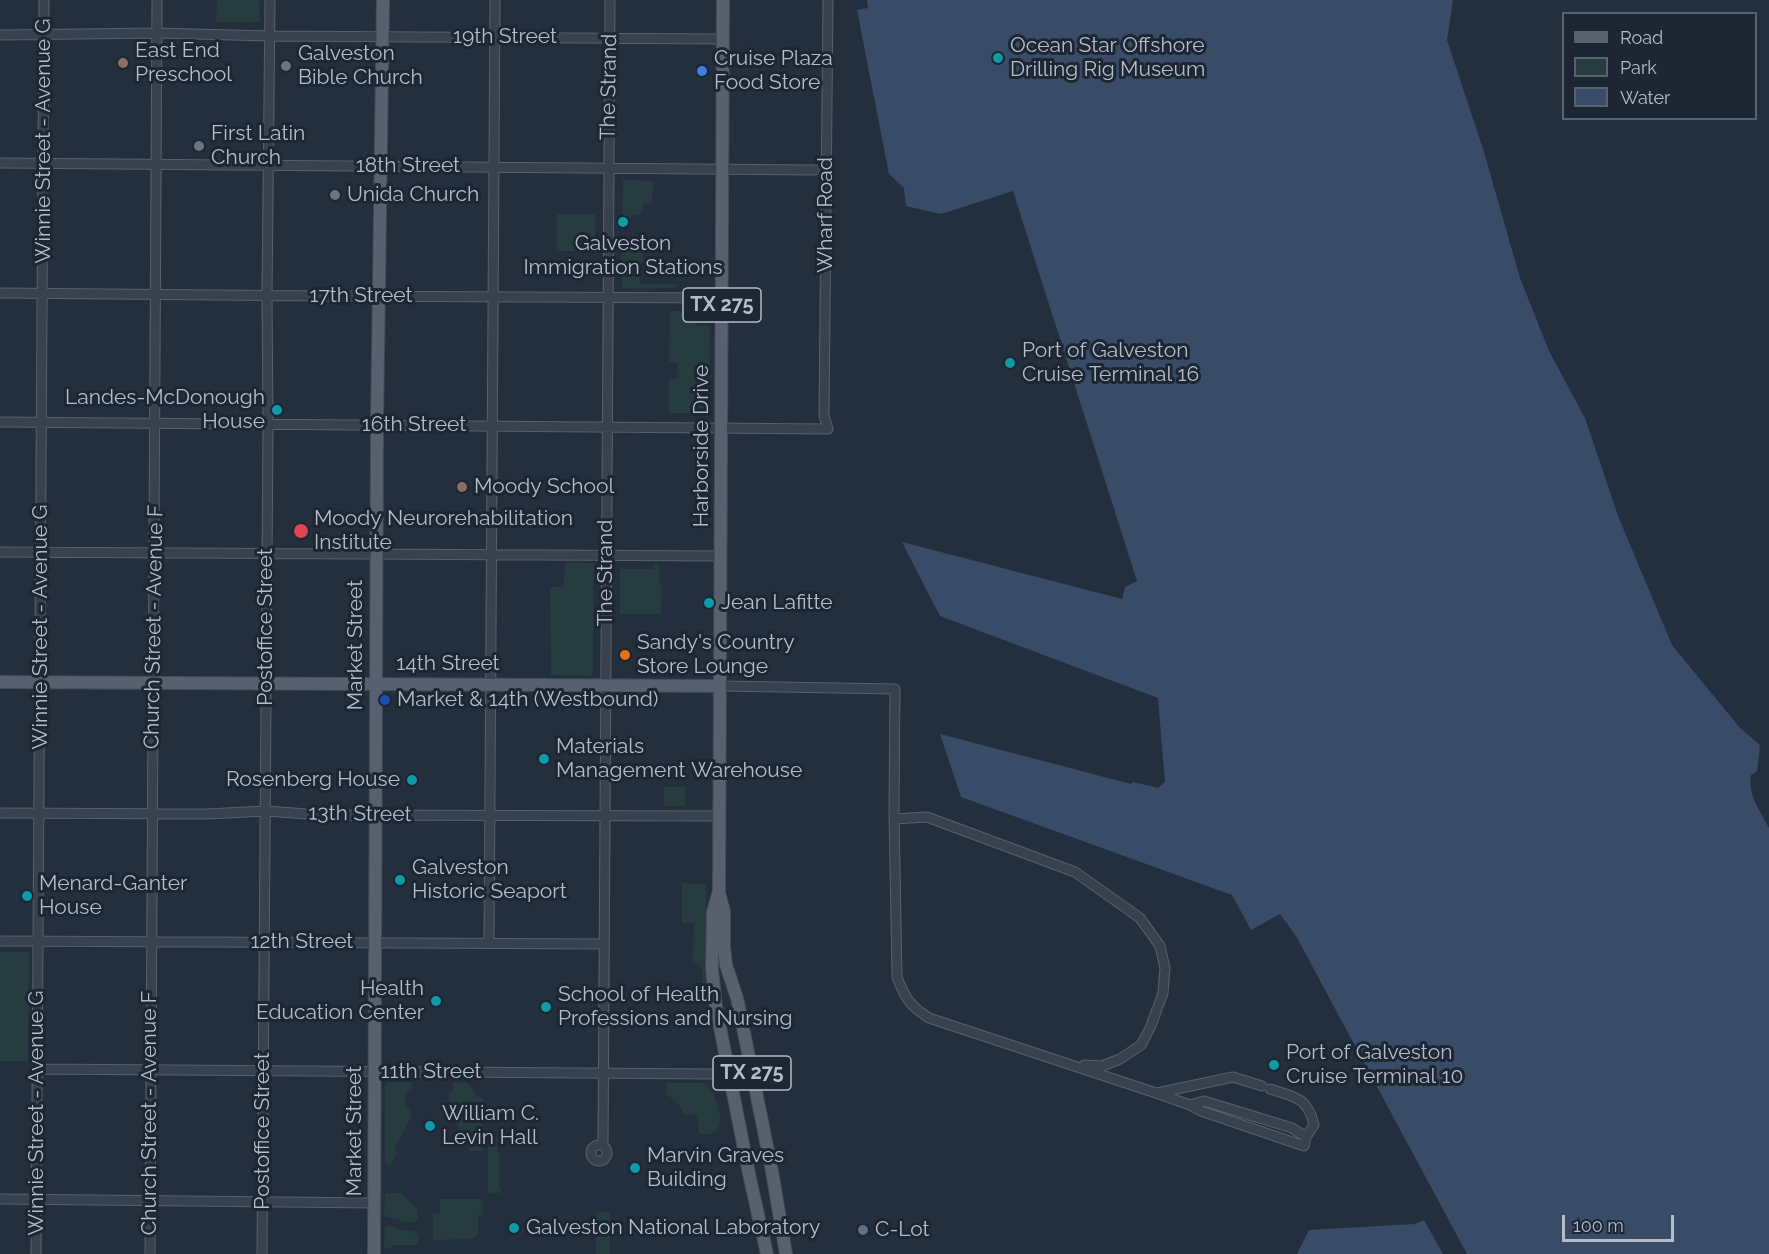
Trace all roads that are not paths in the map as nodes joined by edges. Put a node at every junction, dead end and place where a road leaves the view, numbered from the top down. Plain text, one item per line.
1 (44, 0) edge
2 (158, 0) edge
3 (270, 0) edge
4 (383, 0) edge
5 (495, 0) edge
6 (610, 0) edge
7 (723, 0) edge
8 (828, 0) edge
9 (157, 33) junction
10 (0, 35) edge
11 (44, 35) junction
12 (270, 36) junction
13 (382, 36) junction
14 (495, 37) junction
15 (609, 38) junction
16 (723, 39) junction
17 (0, 163) edge
18 (44, 163) junction
19 (156, 165) junction
20 (268, 165) junction
21 (381, 166) junction
22 (494, 167) junction
23 (609, 168) junction
24 (723, 169) junction
25 (815, 170) dead end
26 (0, 293) edge
27 (44, 293) junction
28 (155, 294) junction
29 (267, 295) junction
30 (378, 296) junction
31 (492, 296) junction
32 (608, 297) junction
33 (722, 298) junction
34 (0, 422) edge
35 (43, 422) junction
36 (155, 423) junction
37 (268, 424) junction
38 (377, 425) junction
39 (491, 426) junction
40 (607, 426) junction
41 (722, 428) junction
42 (828, 429) joint
43 (0, 552) edge
44 (41, 552) junction
45 (155, 553) junction
46 (266, 554) junction
47 (376, 554) junction
48 (492, 554) junction
49 (606, 555) junction
50 (721, 556) junction
51 (0, 682) edge
52 (40, 682) junction
53 (153, 683) junction
54 (265, 683) junction
55 (376, 683) junction
56 (491, 684) junction
57 (605, 685) junction
58 (720, 686) junction
59 (266, 811) junction
60 (0, 813) edge
61 (39, 813) junction
62 (152, 814) junction
63 (375, 815) junction
64 (490, 815) junction
65 (605, 815) junction
66 (719, 816) junction
67 (894, 819) junction
68 (719, 893) junction
69 (0, 941) edge
70 (39, 941) junction
71 (151, 941) junction
72 (264, 942) junction
73 (375, 942) junction
74 (489, 943) junction
75 (604, 944) junction
76 (1071, 1065) junction
77 (37, 1069) junction
78 (150, 1070) junction
79 (263, 1071) junction
80 (375, 1072) junction
81 (603, 1074) junction
82 (716, 1074) dead end
83 (1156, 1093) junction
84 (603, 1146) dead end
85 (772, 1171) junction
86 (749, 1174) junction
87 (0, 1199) edge
88 (37, 1199) junction
89 (150, 1202) junction
90 (262, 1202) junction
91 (375, 1203) junction
92 (36, 1254) edge
93 (150, 1254) edge
94 (262, 1254) edge
95 (374, 1254) edge
96 (767, 1254) edge
97 (786, 1254) edge

1 - 11 street, Winnie Street - Avenue G
2 - 9 street, Church Street - Avenue F
3 - 12 street, Postoffice Street
4 - 13 main road, Market Street
5 - 14 street
6 - 15 street, The Strand
7 - 16 main road, Harborside Drive / TX 275
8 - 42 street, Wharf Road
9 - 11 street, 19th Street
9 - 12 street, 19th Street
9 - 19 street, Church Street - Avenue F
10 - 11 street, 19th Street
11 - 18 street, Winnie Street - Avenue G
12 - 13 street, 19th Street
12 - 20 street, Postoffice Street
13 - 14 street, 19th Street
13 - 21 main road, Market Street
14 - 15 street, 19th Street
14 - 22 street
15 - 16 street, 19th Street
15 - 23 street, The Strand
16 - 24 main road, Harborside Drive / TX 275
17 - 18 street, 18th Street
18 - 19 street, 18th Street
18 - 27 street, Winnie Street - Avenue G
19 - 20 street, 18th Street
19 - 28 street, Church Street - Avenue F
20 - 21 street, 18th Street
20 - 29 street, Postoffice Street
21 - 22 street, 18th Street
21 - 30 main road, Market Street
22 - 23 street, 18th Street
22 - 31 street
23 - 24 street, 18th Street
23 - 32 street, The Strand
24 - 25 street, 18th Street
24 - 33 main road, Harborside Drive / TX 275
26 - 27 street, 17th Street
27 - 28 street, 17th Street
27 - 35 street, Winnie Street - Avenue G
28 - 29 street, 17th Street
28 - 36 street, Church Street - Avenue F
29 - 30 street, 17th Street
29 - 37 street, Postoffice Street
30 - 31 street, 17th Street
30 - 38 main road, Market Street
31 - 32 street, 17th Street
31 - 39 street
32 - 33 street, 17th Street
32 - 40 street, The Strand
33 - 41 main road, Harborside Drive / TX 275
34 - 35 street, 16th Street
35 - 36 street, 16th Street
35 - 44 street, Winnie Street - Avenue G
36 - 37 street, 16th Street
36 - 45 street, Church Street - Avenue F
37 - 38 street, 16th Street
37 - 46 street, Postoffice Street
38 - 39 street, 16th Street
38 - 47 main road, Market Street
39 - 40 street, 16th Street
39 - 48 street
40 - 41 street, 16th Street
40 - 49 street, The Strand
41 - 42 street, 16th Street
41 - 50 main road, Harborside Drive / TX 275
43 - 44 street
44 - 45 street
44 - 52 street, Winnie Street - Avenue G
45 - 46 street
45 - 53 street, Church Street - Avenue F
46 - 47 street
46 - 54 street, Postoffice Street
47 - 48 street
47 - 55 main road, Market Street
48 - 49 street
48 - 56 street
49 - 50 street
49 - 57 street, The Strand
50 - 58 main road, Harborside Drive / TX 275
51 - 52 main road, 14th Street
52 - 53 main road, 14th Street
52 - 61 street, Winnie Street - Avenue G
53 - 54 main road, 14th Street
53 - 62 street, Church Street - Avenue F
54 - 55 main road, 14th Street
54 - 59 street, Postoffice Street
55 - 56 main road, 14th Street
55 - 63 main road, Market Street
56 - 57 main road, 14th Street
56 - 64 street
57 - 58 main road, 14th Street
57 - 65 street, The Strand
58 - 66 main road, Harborside Drive / TX 275
58 - 67 street, 14th Street
59 - 62 street, 13th Street
59 - 63 street, 13th Street
59 - 72 street, Postoffice Street
60 - 61 street, 13th Street
61 - 62 street, 13th Street
61 - 70 street, Winnie Street - Avenue G
62 - 71 street, Church Street - Avenue F
63 - 64 street, 13th Street
63 - 73 main road, Market Street
64 - 65 street, 13th Street
64 - 74 street
65 - 66 street, 13th Street
65 - 75 street, The Strand
66 - 68 main road, Harborside Drive / TX 275
67 - 76 street
67 - 76 street
68 - 85 main road, Harborside Drive / TX 275
68 - 86 main road, Harborside Drive / TX 275
69 - 70 street, 12th Street
70 - 71 street, 12th Street
70 - 77 street, Winnie Street - Avenue G
71 - 72 street, 12th Street
71 - 78 street, Church Street - Avenue F
72 - 73 street, 12th Street
72 - 79 street, Postoffice Street
73 - 74 street, 12th Street
73 - 80 main road, Market Street
74 - 75 street, 12th Street
75 - 81 street, The Strand
76 - 83 street
77 - 78 street, 11th Street
77 - 88 street, Winnie Street - Avenue G
78 - 79 street, 11th Street
78 - 89 street, Church Street - Avenue F
79 - 80 street, 11th Street
79 - 90 street, Postoffice Street
80 - 81 street, 11th Street
80 - 91 main road, Market Street
81 - 82 street, 11th Street
81 - 84 street, The Strand
83 - 83 street
85 - 86 main road
85 - 97 main road, Harborside Drive / TX 275
86 - 96 main road, Harborside Drive / TX 275
87 - 88 street
88 - 89 street
88 - 92 street, Winnie Street - Avenue G
89 - 90 street
89 - 93 street, Church Street - Avenue F
90 - 91 street
90 - 94 street, Postoffice Street
91 - 95 main road, Market Street

